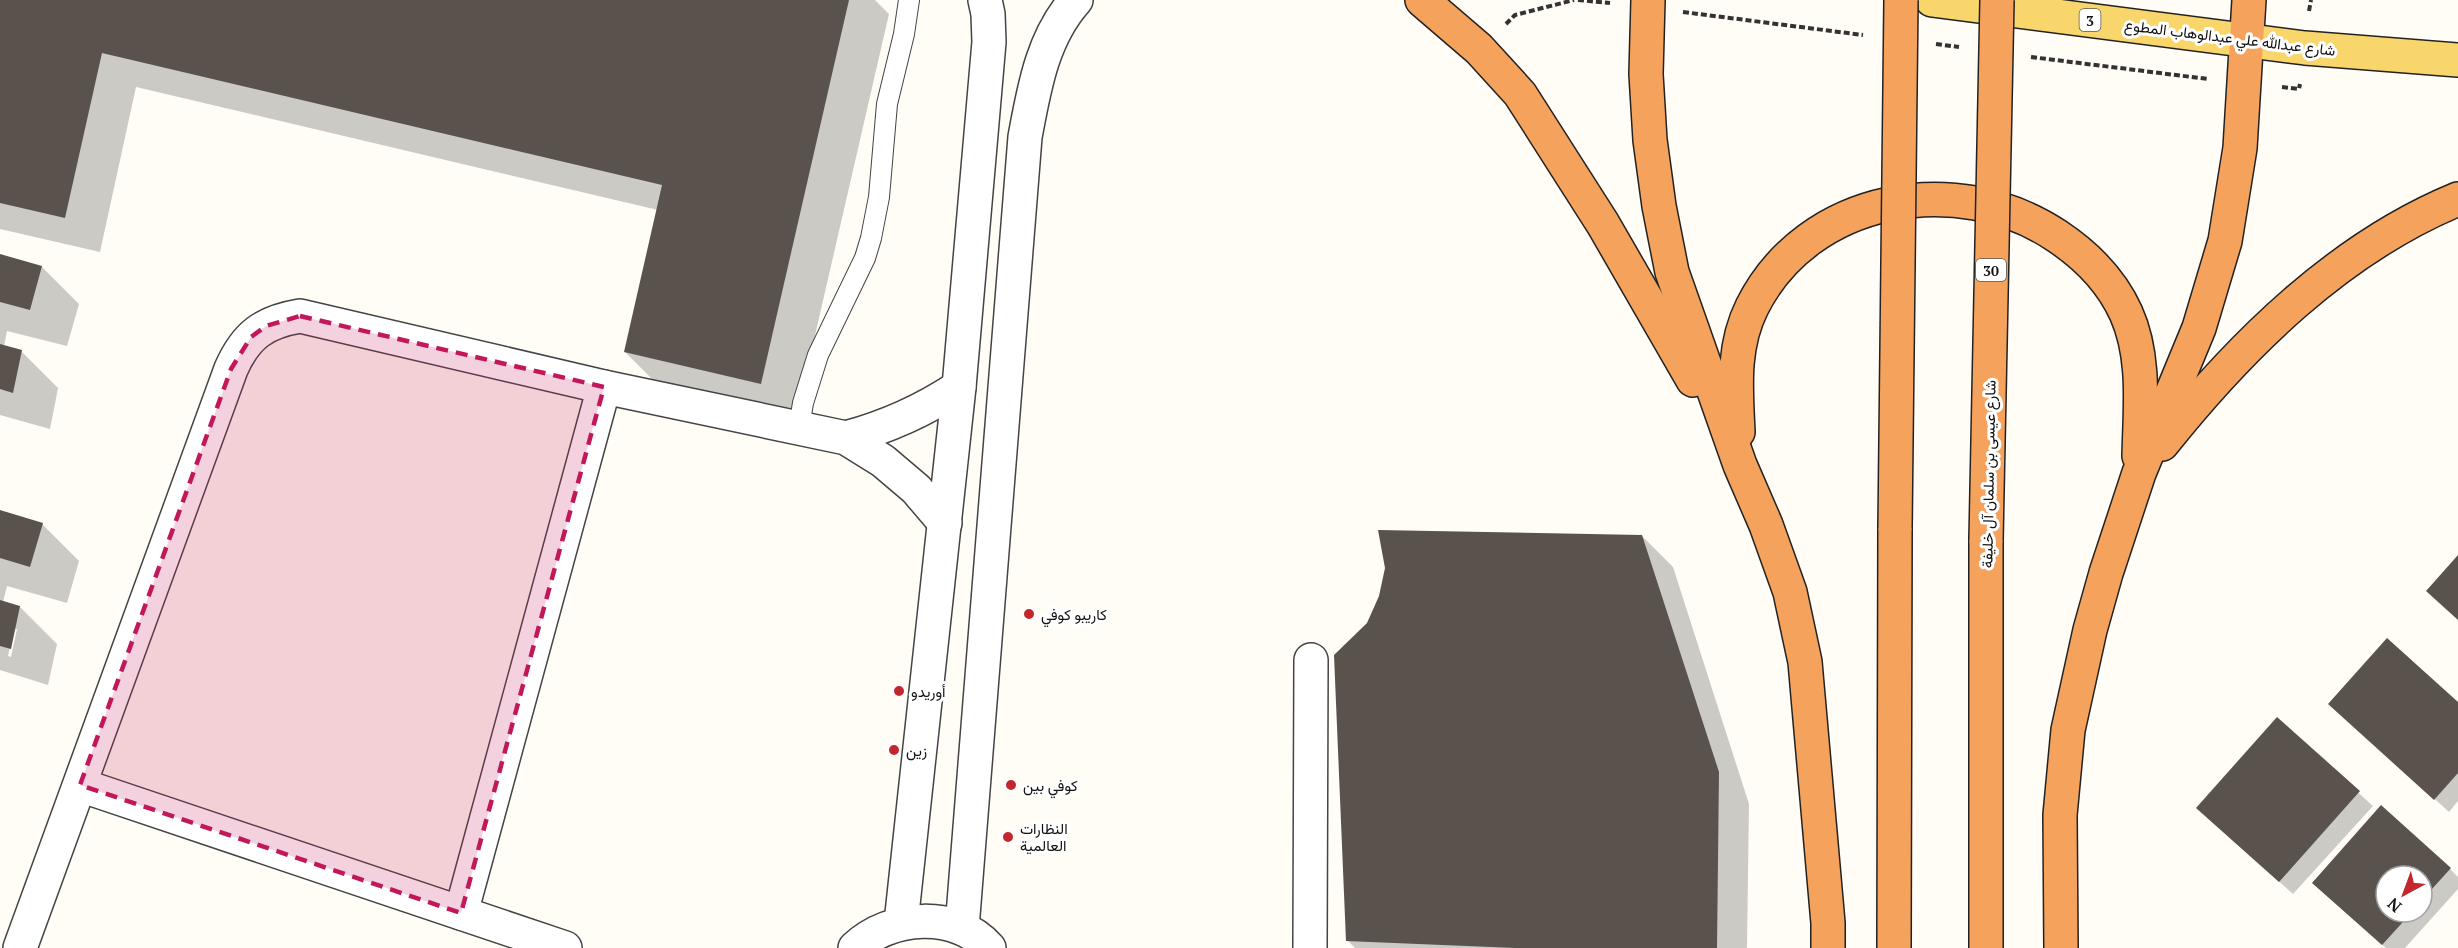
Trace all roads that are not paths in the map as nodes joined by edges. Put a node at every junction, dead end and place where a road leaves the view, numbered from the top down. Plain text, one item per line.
1 (909, 0) edge
2 (985, 0) edge
3 (1076, 0) edge
4 (1422, 0) edge
5 (1648, 0) edge
6 (1901, 0) edge
7 (1932, 0) edge
8 (1997, 0) edge
9 (2249, 0) edge
10 (2247, 39) junction
11 (2458, 60) edge
12 (2458, 199) edge
13 (604, 387) junction
14 (959, 387) junction
15 (799, 428) junction
16 (846, 438) junction
17 (1740, 465) junction
18 (2139, 473) junction
19 (945, 523) junction
20 (1311, 660) dead end
21 (80, 785) junction
22 (461, 913) junction
23 (901, 922) junction
24 (962, 928) junction
25 (1824, 940) edge
26 (20, 948) edge
27 (565, 948) edge
28 (855, 948) edge
29 (989, 948) edge
30 (1310, 948) edge
31 (1894, 948) edge
32 (1986, 948) edge
33 (2061, 948) edge

1 - 15 lane
2 - 14 street
3 - 24 street
4 - 17 highway
5 - 17 highway
6 - 31 highway, bridge
7 - 10 main road, شارع عبدالله علي عبدالوهاب المطوع / 3
8 - 32 highway, شارع عيسى بن سلمان آل خليفة / 30, bridge
9 - 10 highway
10 - 11 main road, شارع عبدالله علي عبدالوهاب المطوع / 3
10 - 18 highway
12 - 18 highway
13 - 15 street
13 - 21 street
13 - 22 street
14 - 16 street
14 - 19 street
15 - 16 street
16 - 19 street
17 - 18 highway
17 - 25 highway
18 - 33 highway
19 - 23 street
20 - 30 street
21 - 22 street
21 - 26 street
22 - 27 street
23 - 24 street
23 - 28 street
24 - 29 street

